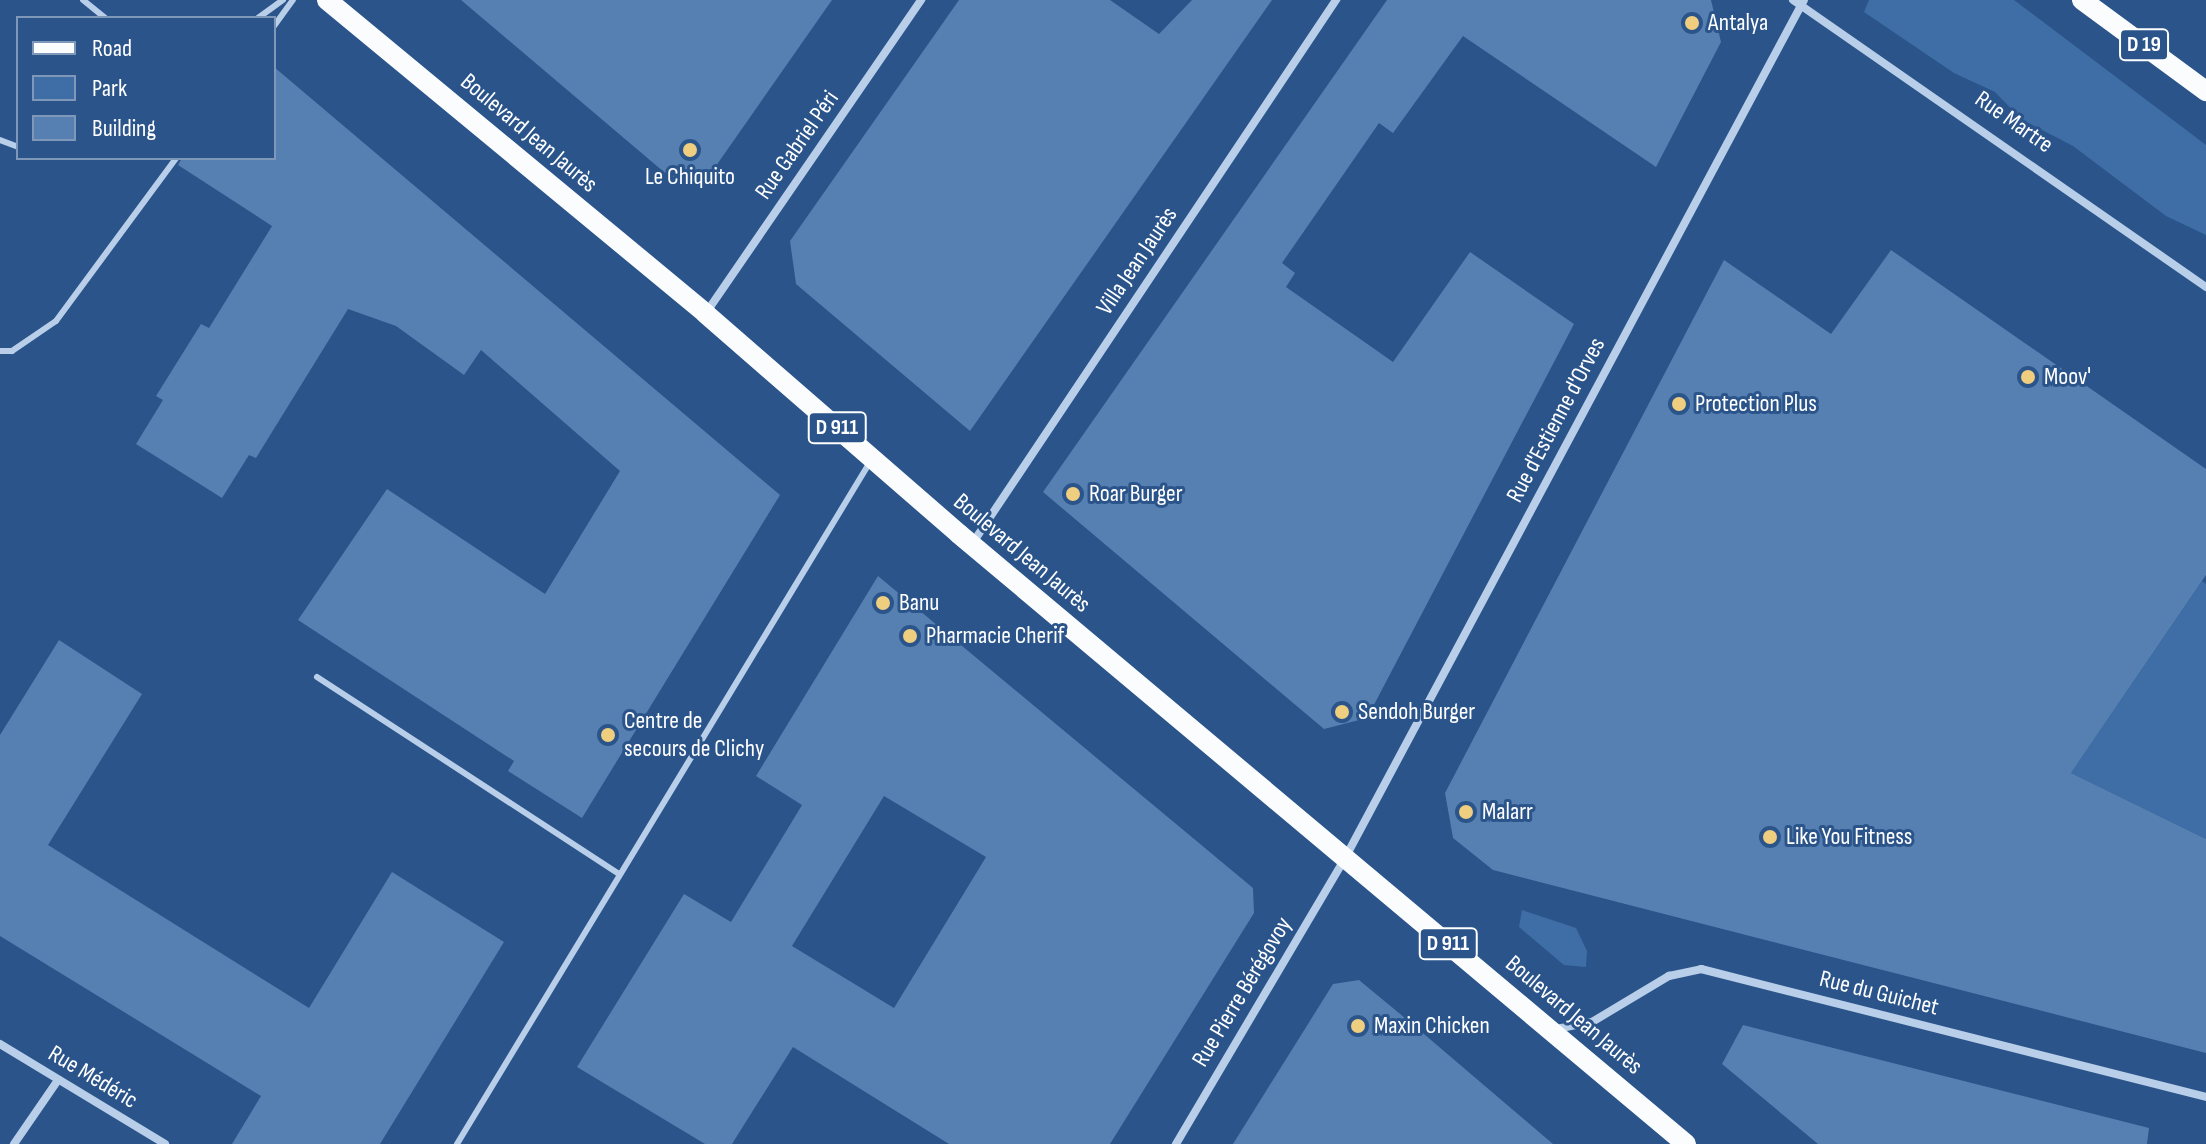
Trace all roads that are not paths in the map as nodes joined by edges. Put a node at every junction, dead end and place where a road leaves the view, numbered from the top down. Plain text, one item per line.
1 (83, 0) edge
2 (283, 0) edge
3 (293, 0) edge
4 (327, 0) edge
5 (921, 0) edge
6 (1336, 0) edge
7 (2082, 0) edge
8 (1800, 2) edge
9 (103, 16) edge
10 (261, 16) edge
11 (276, 23) edge
12 (2206, 91) edge
13 (175, 160) edge
14 (2206, 287) edge
15 (706, 314) junction
16 (0, 351) edge
17 (872, 459) junction
18 (971, 545) junction
19 (317, 677) dead end
20 (1344, 860) junction
21 (619, 874) junction
22 (1551, 1028) junction
23 (0, 1044) edge
24 (58, 1080) junction
25 (2206, 1097) edge
26 (14, 1144) edge
27 (165, 1144) edge
28 (457, 1144) edge
29 (1176, 1144) edge
30 (1686, 1144) edge

1 - 9 lane
2 - 10 lane
3 - 11 lane
4 - 15 main road, Boulevard Jean Jaurès / D 911
5 - 15 street, Rue Gabriel Péri
6 - 18 street, Villa Jean Jaurès
7 - 12 main road, D 19
8 - 14 street, Rue Martre
8 - 20 street, Rue d'Estienne d'Orves
13 - 16 lane
15 - 17 main road, Boulevard Jean Jaurès / D 911
17 - 18 main road, Boulevard Jean Jaurès / D 911
17 - 21 lane
18 - 20 main road, Boulevard Jean Jaurès / D 911
19 - 21 lane
20 - 22 main road, Boulevard Jean Jaurès / D 911
20 - 29 street, Rue Pierre Bérégovoy
21 - 28 lane
22 - 25 street, Rue du Guichet
22 - 30 main road, Boulevard Jean Jaurès / D 911
23 - 24 street, Rue Médéric
24 - 26 street
24 - 27 street, Rue Médéric

